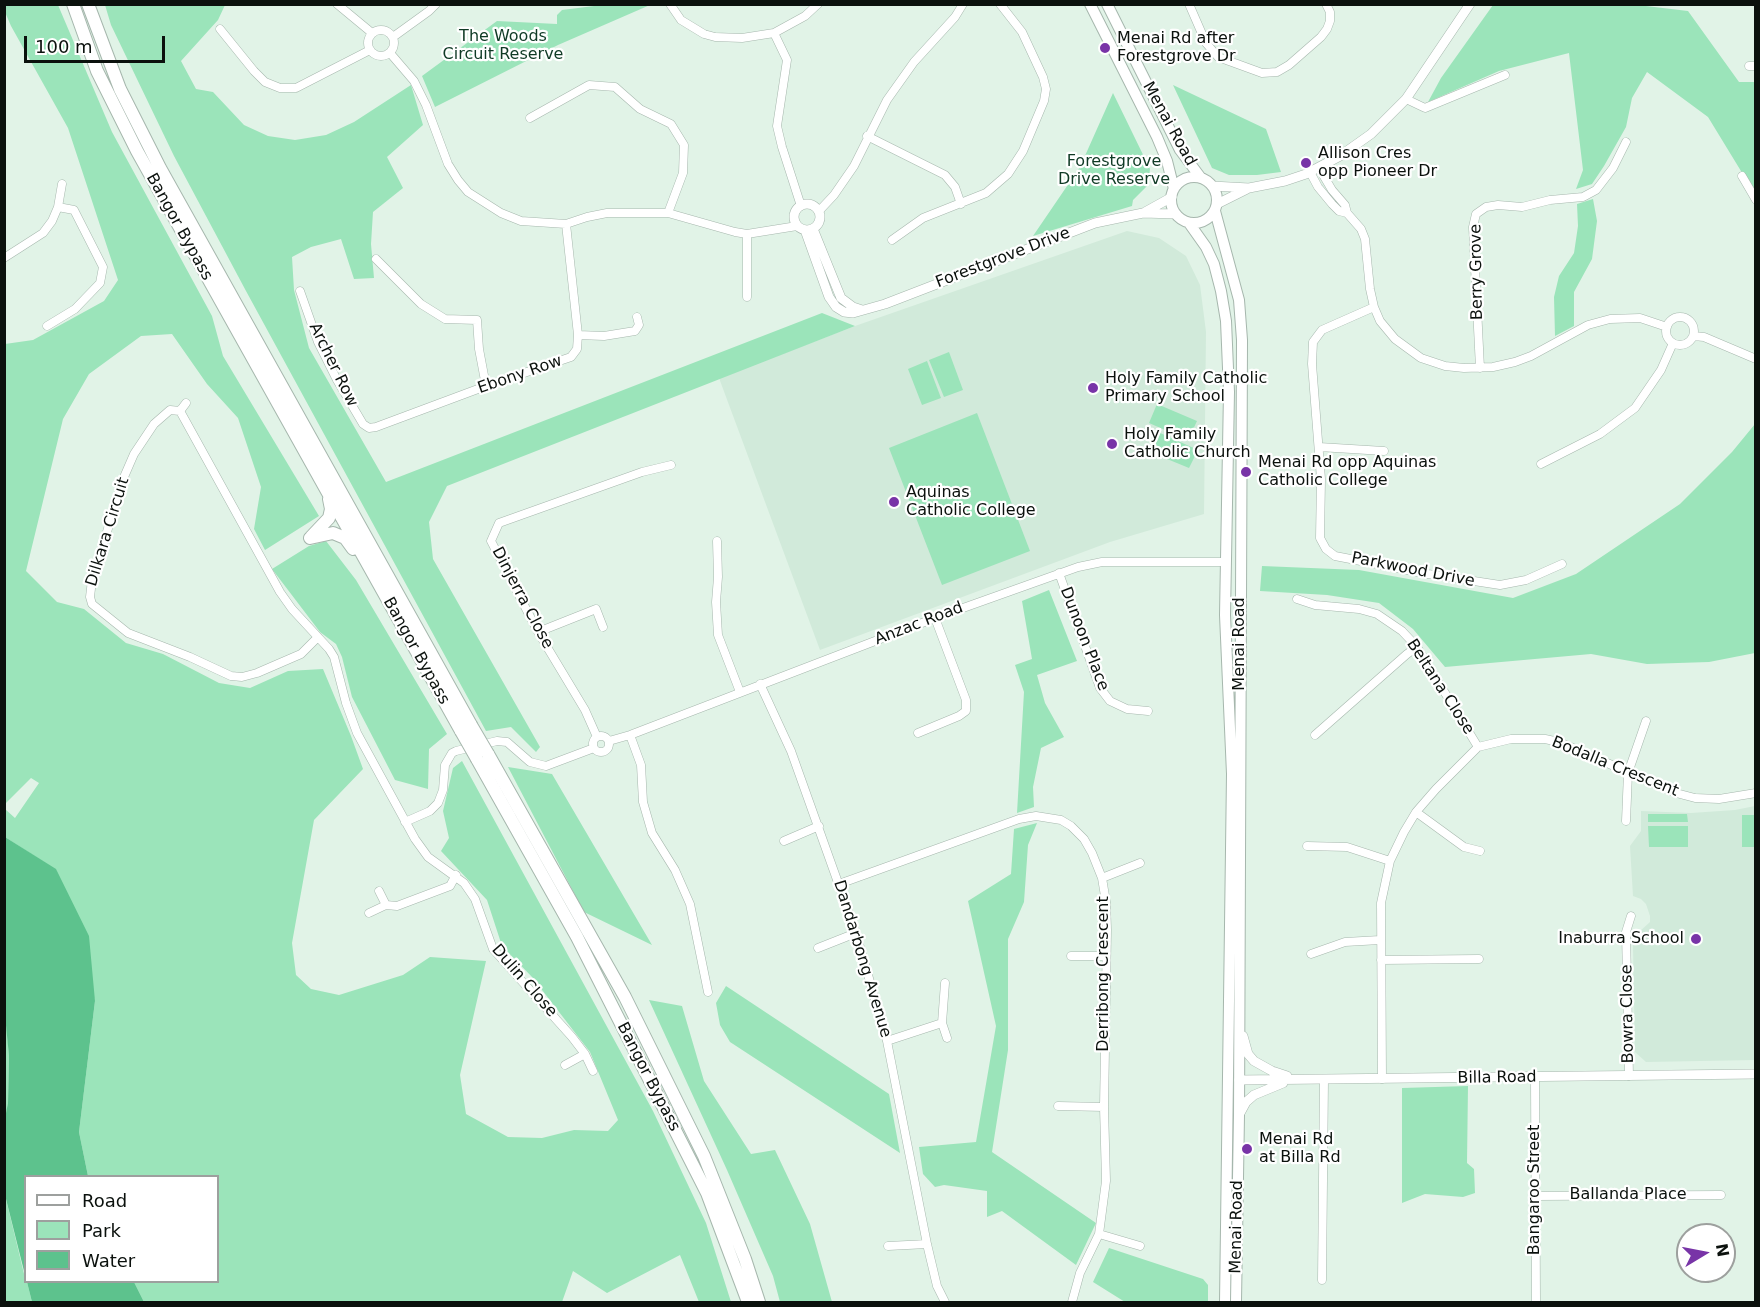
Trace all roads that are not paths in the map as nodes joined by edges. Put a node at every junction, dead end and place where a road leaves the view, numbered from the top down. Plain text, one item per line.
1 (73, 4) edge
2 (88, 4) edge
3 (337, 4) edge
4 (436, 4) edge
5 (670, 4) edge
6 (818, 4) edge
7 (963, 4) edge
8 (1000, 4) edge
9 (1090, 4) edge
10 (1107, 4) edge
11 (1189, 4) edge
12 (1326, 4) edge
13 (1470, 4) edge
14 (220, 29) dead end
15 (372, 33) junction
16 (774, 33) junction
17 (393, 37) junction
18 (370, 50) junction
19 (390, 53) junction
20 (1505, 75) dead end
21 (1406, 99) junction
22 (530, 118) dead end
23 (867, 136) junction
24 (1626, 142) dead end
25 (1319, 168) junction
26 (1310, 172) junction
27 (1742, 176) dead end
28 (1201, 178) junction
29 (62, 184) dead end
30 (1212, 186) junction
31 (1249, 188) junction
32 (1173, 193) junction
33 (1755, 201) edge
34 (961, 204) junction
35 (801, 206) junction
36 (58, 207) junction
37 (1216, 208) junction
38 (819, 211) junction
39 (668, 213) junction
40 (1143, 213) junction
41 (1347, 213) junction
42 (1176, 214) junction
43 (1189, 223) junction
44 (566, 224) junction
45 (805, 228) junction
46 (747, 234) junction
47 (892, 240) dead end
48 (4, 258) edge
49 (376, 259) dead end
50 (300, 291) dead end
51 (747, 297) dead end
52 (1374, 307) junction
53 (637, 317) dead end
54 (46, 326) dead end
55 (1667, 327) junction
56 (578, 335) junction
57 (1693, 336) junction
58 (1672, 343) junction
59 (1755, 359) edge
60 (1480, 368) junction
61 (486, 386) junction
62 (186, 403) dead end
63 (180, 411) junction
64 (376, 428) joint
65 (1319, 447) junction
66 (1384, 451) dead end
67 (1541, 464) dead end
68 (671, 465) dead end
69 (328, 496) junction
70 (717, 541) dead end
71 (1226, 562) junction
72 (1241, 563) junction
73 (1562, 564) dead end
74 (1059, 573) junction
75 (375, 576) junction
76 (1297, 599) dead end
77 (934, 618) junction
78 (603, 627) dead end
79 (538, 632) junction
80 (318, 637) junction
81 (1417, 647) junction
82 (760, 684) junction
83 (740, 692) junction
84 (1148, 711) dead end
85 (1646, 722) dead end
86 (466, 728) junction
87 (918, 733) dead end
88 (630, 735) junction
89 (1315, 735) dead end
90 (597, 737) junction
91 (609, 741) junction
92 (1478, 747) junction
93 (594, 748) junction
94 (482, 756) junction
95 (1628, 773) junction
96 (1755, 793) edge
97 (1416, 812) junction
98 (1626, 821) dead end
99 (405, 822) junction
100 (819, 826) junction
101 (784, 841) dead end
102 (1307, 846) dead end
103 (1480, 851) dead end
104 (1390, 861) junction
105 (1140, 862) dead end
106 (456, 875) junction
107 (1102, 878) junction
108 (839, 885) junction
109 (379, 891) dead end
110 (386, 905) junction
111 (369, 913) dead end
112 (1631, 916) dead end
113 (856, 933) junction
114 (1380, 940) junction
115 (818, 948) dead end
116 (1311, 954) dead end
117 (1071, 956) dead end
118 (1106, 956) junction
119 (1479, 958) dead end
120 (1380, 960) junction
121 (945, 983) dead end
122 (708, 992) dead end
123 (1239, 1004) junction
124 (942, 1023) junction
125 (946, 1038) dead end
126 (887, 1041) junction
127 (1229, 1043) junction
128 (585, 1054) junction
129 (566, 1065) dead end
130 (593, 1071) dead end
131 (1755, 1074) edge
132 (1629, 1076) junction
133 (1535, 1078) junction
134 (1309, 1079) junction
135 (1324, 1079) junction
136 (1382, 1079) junction
137 (1239, 1080) junction
138 (1058, 1106) dead end
139 (1104, 1107) junction
140 (1239, 1115) junction
141 (1227, 1125) junction
142 (1721, 1194) dead end
143 (1535, 1196) junction
144 (1099, 1234) junction
145 (927, 1244) junction
146 (888, 1246) dead end
147 (1140, 1246) dead end
148 (1322, 1280) dead end
149 (748, 1302) edge
150 (759, 1302) edge
151 (945, 1302) edge
152 (1072, 1302) edge
153 (1225, 1302) edge
154 (1236, 1302) edge
155 (1536, 1302) edge

1 - 69 main road, Bangor Bypass
2 - 86 main road, Bangor Bypass
3 - 15 street
4 - 17 street
5 - 16 street
6 - 16 street
7 - 23 street
8 - 34 street
9 - 32 main road, Menai Road
10 - 28 main road, Menai Road
11 - 12 street
13 - 21 street
14 - 18 street
15 - 17 street
15 - 18 street
16 - 35 street
17 - 19 street
18 - 19 street
19 - 44 street
20 - 21 street
21 - 25 street
22 - 39 street
23 - 34 street
23 - 38 street
24 - 60 street, Berry Grove
25 - 26 street
25 - 41 street
26 - 31 street
26 - 41 street
27 - 33 street
28 - 30 main road
28 - 32 main road
29 - 36 street
30 - 31 street
30 - 37 main road
31 - 37 street
32 - 40 street
32 - 42 main road
34 - 47 street
35 - 38 street
35 - 45 street
36 - 48 street
36 - 54 street
37 - 43 main road
37 - 72 main road, Menai Road
38 - 45 street
39 - 44 street
39 - 46 street
40 - 42 street
40 - 45 street, Forestgrove Drive
41 - 52 street
42 - 43 main road
43 - 71 main road, Menai Road
44 - 56 street
45 - 46 street
46 - 51 street
49 - 61 street
50 - 64 street, Archer Row
52 - 60 street
52 - 65 street, Parkwood Drive
53 - 56 street
55 - 57 street
55 - 58 street
55 - 60 street
56 - 61 street, Ebony Row
57 - 58 street
57 - 59 street
58 - 67 street
61 - 64 street, Ebony Row
62 - 63 street, Dilkara Circuit
63 - 80 street
63 - 80 street, Dilkara Circuit
65 - 66 street
65 - 73 street, Parkwood Drive
68 - 79 street, Dinjerra Close
69 - 75 main road, Bangor Bypass
69 - 75 main road
70 - 83 street
71 - 72 main road, Anzac Road
71 - 74 street, Anzac Road
71 - 127 main road, Menai Road
72 - 123 main road, Menai Road
74 - 77 street, Anzac Road
74 - 84 street, Dunoon Place
75 - 86 main road, Bangor Bypass
76 - 81 street, Beltana Close
77 - 82 street, Anzac Road
77 - 87 street
78 - 79 street
79 - 90 street, Dinjerra Close
80 - 99 street
81 - 89 street
81 - 92 street, Beltana Close
82 - 83 street, Anzac Road
82 - 100 street, Dandarbong Avenue
83 - 88 street, Anzac Road
85 - 95 street
86 - 94 main road, Bangor Bypass, bridge
88 - 91 street, Anzac Road
88 - 122 street
90 - 91 street
90 - 93 street
91 - 93 street
92 - 95 street, Bodalla Crescent
92 - 97 street
93 - 99 street
94 - 149 main road, Bangor Bypass
94 - 150 main road, Bangor Bypass
95 - 96 street, Bodalla Crescent
95 - 98 street
97 - 103 street
97 - 104 street
99 - 106 street, Dulin Close
100 - 101 street
100 - 108 street, Dandarbong Avenue
102 - 104 street
104 - 114 street
105 - 107 street
106 - 110 street
106 - 128 street, Dulin Close
107 - 108 street, Derribong Crescent
107 - 118 street, Derribong Crescent
108 - 113 street, Dandarbong Avenue
109 - 110 street
110 - 111 street
112 - 132 street, Bowra Close
113 - 115 street
113 - 126 street, Dandarbong Avenue
114 - 116 street
114 - 120 street
117 - 118 street
118 - 139 street, Derribong Crescent
119 - 120 street
120 - 136 street
121 - 124 street
123 - 134 street
123 - 137 main road, Menai Road
124 - 125 street
124 - 126 street
126 - 145 street, Dandarbong Avenue
127 - 137 main road, Menai Road
127 - 141 main road, Menai Road
128 - 129 street
128 - 130 street, Dulin Close
131 - 132 street, Billa Road
132 - 133 street, Billa Road
133 - 136 street, Billa Road
133 - 143 street, Bangaroo Street
134 - 135 street, Billa Road
134 - 137 street, Billa Road
134 - 140 street
135 - 136 street, Billa Road
135 - 148 street
137 - 140 main road, Menai Road
137 - 141 main road, Menai Road
138 - 139 street
139 - 144 street, Derribong Crescent
140 - 154 main road, Menai Road
141 - 153 main road, Menai Road
142 - 143 street, Ballanda Place
143 - 155 street, Bangaroo Street
144 - 147 street
144 - 152 street, Derribong Crescent
145 - 146 street
145 - 151 street, Dandarbong Avenue

